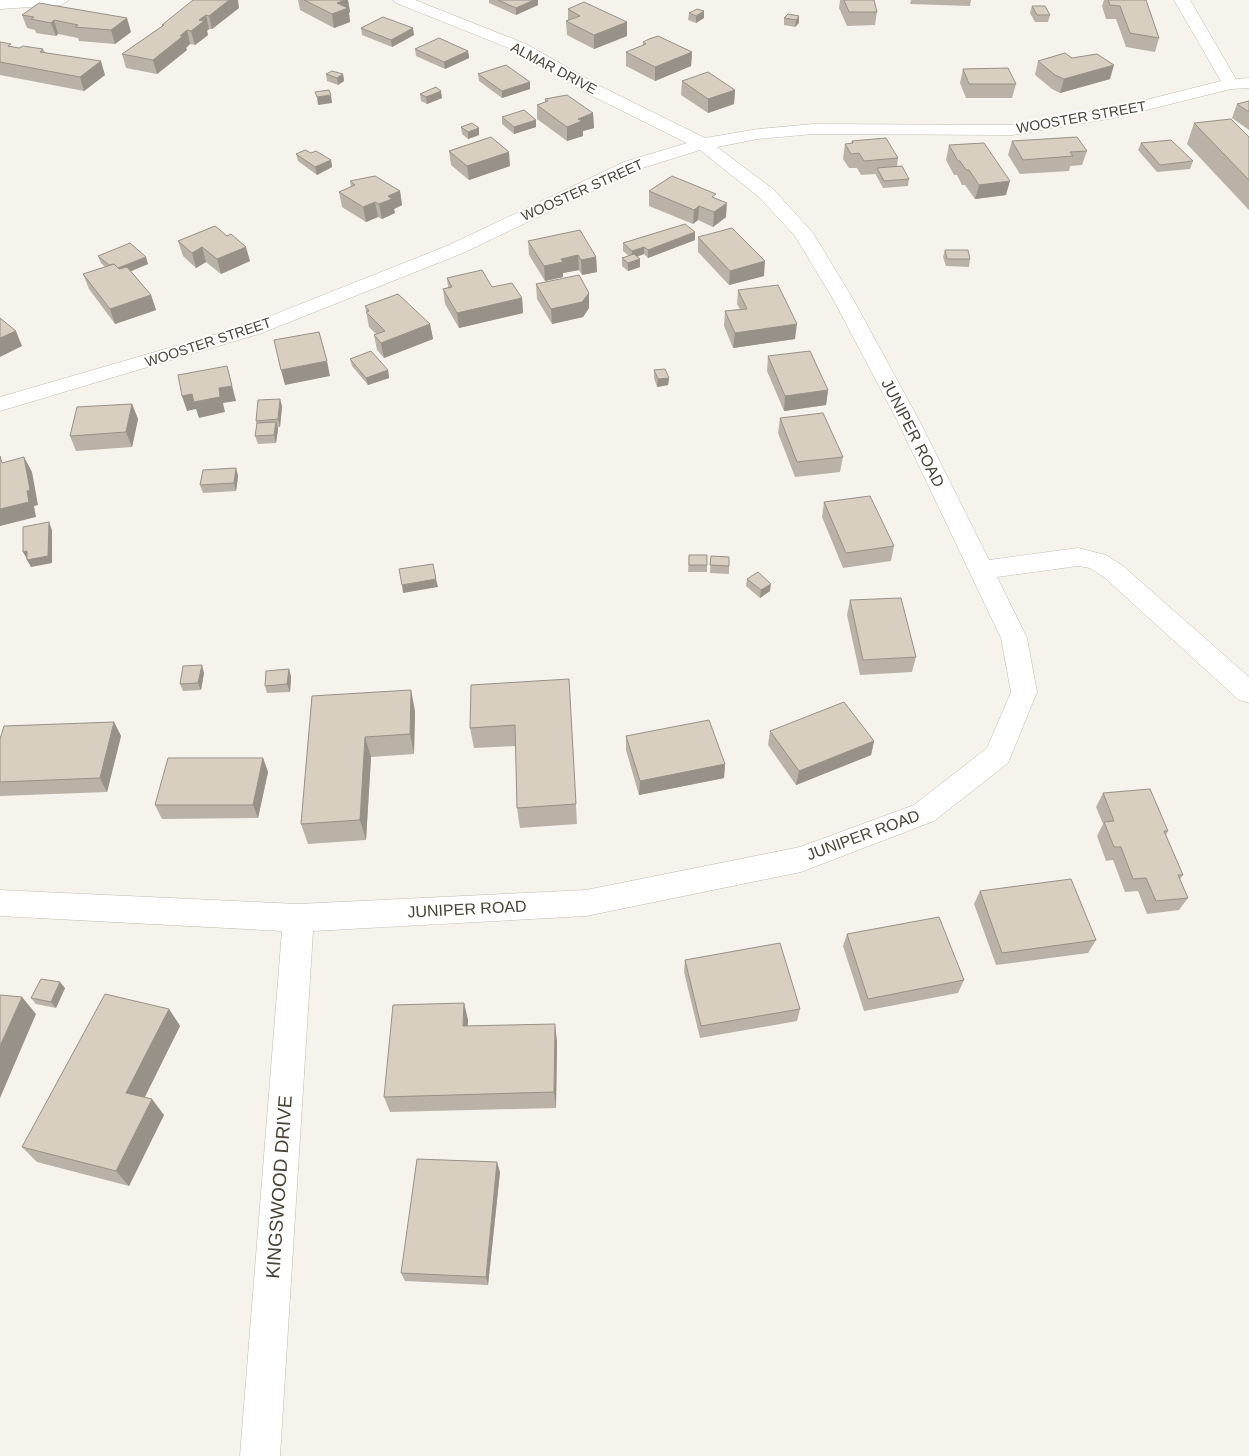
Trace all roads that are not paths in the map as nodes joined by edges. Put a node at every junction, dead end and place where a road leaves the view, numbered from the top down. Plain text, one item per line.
1 (60, 0) edge
2 (401, 0) edge
3 (1182, 0) edge
4 (0, 4) edge
5 (1240, 83) edge
6 (703, 144) junction
7 (0, 404) edge
8 (982, 570) junction
9 (1249, 693) edge
10 (0, 903) edge
11 (298, 918) junction
12 (260, 1456) edge

1 - 4 street
2 - 6 street, ALMAR DRIVE
3 - 5 street
5 - 6 street, WOOSTER STREET
6 - 7 street, WOOSTER STREET
6 - 8 street, JUNIPER ROAD
8 - 9 street
8 - 11 street, JUNIPER ROAD
10 - 11 street, JUNIPER ROAD
11 - 12 street, KINGSWOOD DRIVE

